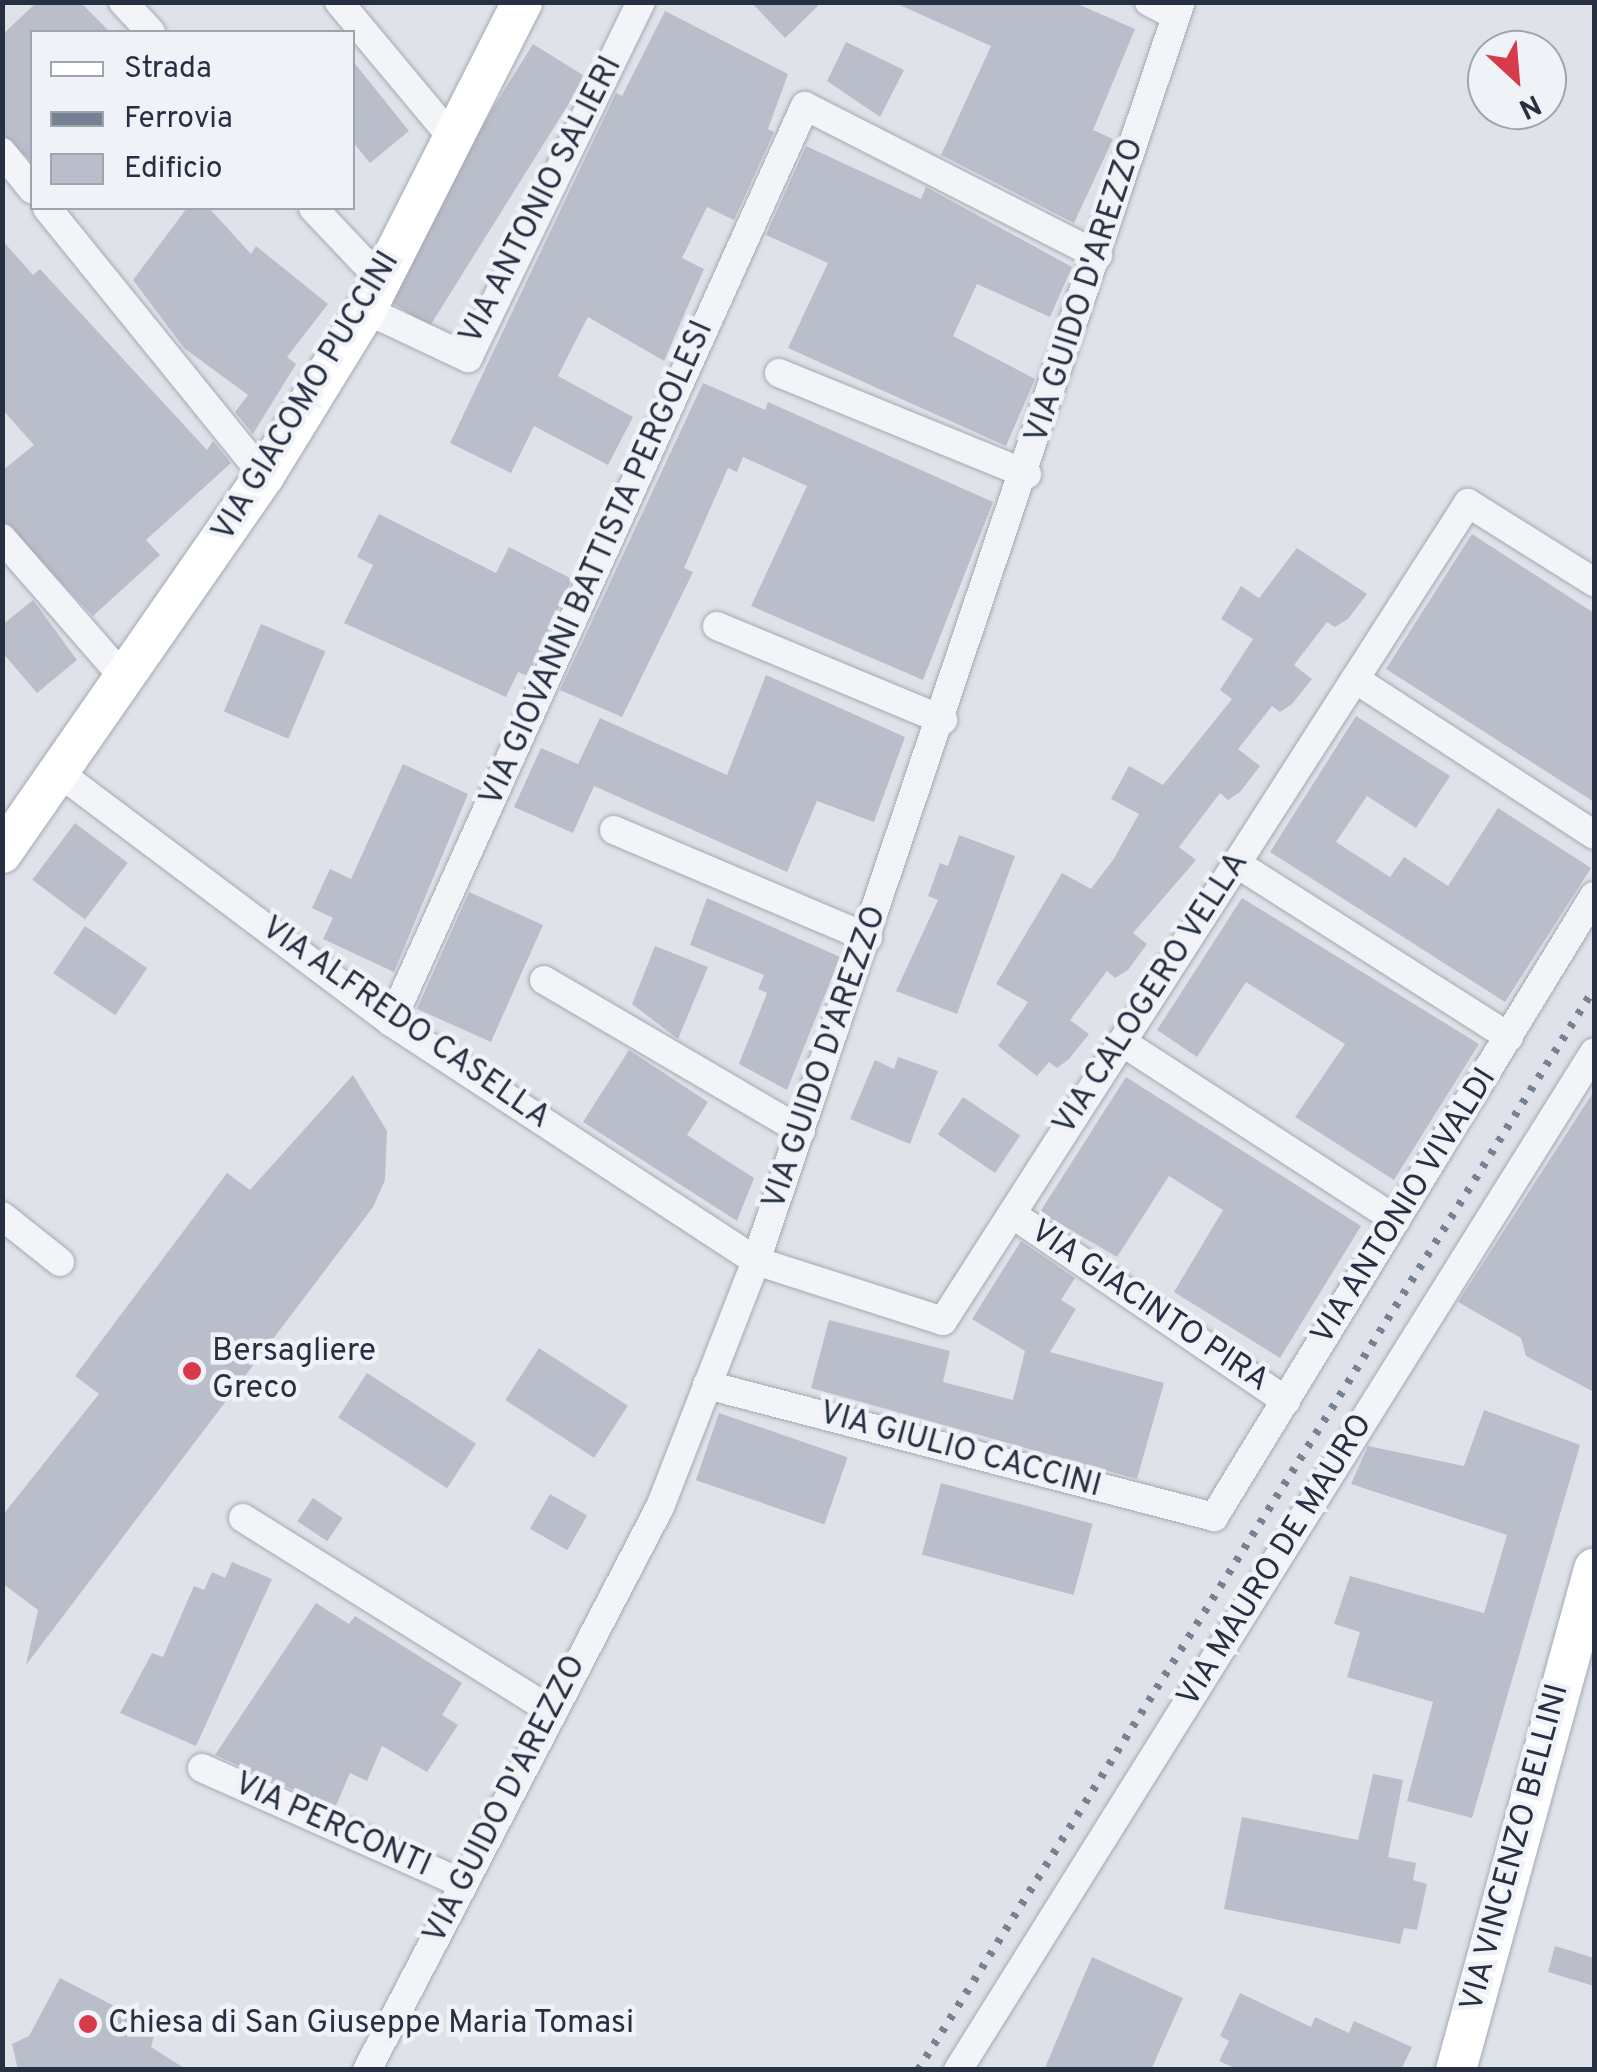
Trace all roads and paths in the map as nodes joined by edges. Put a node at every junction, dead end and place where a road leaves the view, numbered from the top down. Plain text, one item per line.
1 (124, 2) edge
2 (339, 2) edge
3 (522, 2) edge
4 (641, 2) edge
5 (1149, 2) edge
6 (1178, 9) edge
7 (149, 30) edge
8 (449, 134) junction
9 (2, 152) edge
10 (30, 187) edge
11 (50, 210) edge
12 (314, 210) edge
13 (1098, 255) junction
14 (374, 296) junction
15 (780, 373) dead end
16 (1027, 474) junction
17 (264, 476) junction
18 (2, 538) edge
19 (1594, 582) edge
20 (717, 626) dead end
21 (1354, 679) junction
22 (126, 680) junction
23 (943, 720) junction
24 (62, 775) junction
25 (614, 830) dead end
26 (1594, 835) edge
27 (2, 853) edge
28 (1236, 863) junction
29 (1594, 896) edge
30 (868, 938) junction
31 (544, 980) dead end
32 (391, 1022) junction
33 (1509, 1037) junction
34 (1122, 1042) junction
35 (1594, 1052) edge
36 (801, 1131) junction
37 (1012, 1214) junction
38 (2, 1216) edge
39 (1396, 1220) junction
40 (756, 1261) junction
41 (60, 1262) dead end
42 (707, 1385) junction
43 (1286, 1400) junction
44 (1214, 1517) joint
45 (243, 1518) dead end
46 (1594, 1569) edge
47 (552, 1711) junction
48 (202, 1768) dead end
49 (461, 1883) junction
50 (367, 2070) edge
51 (958, 2070) edge
52 (1456, 2070) edge

1 - 7 street
2 - 8 street
3 - 8 street, VIA GIACOMO PUCCINI
4 - 14 street, VIA ANTONIO SALIERI
5 - 6 street
6 - 13 street, VIA GUIDO D'AREZZO
8 - 14 street, VIA GIACOMO PUCCINI
9 - 10 street
11 - 17 street
12 - 14 street
13 - 16 street, VIA GUIDO D'AREZZO
13 - 32 street, VIA GIOVANNI BATTISTA PERGOLESI
14 - 17 street, VIA GIACOMO PUCCINI
15 - 16 street
16 - 23 street, VIA GUIDO D'AREZZO
17 - 22 street, VIA GIACOMO PUCCINI
18 - 22 street
19 - 21 street, VIA CALOGERO VELLA
20 - 23 street
21 - 26 street
21 - 28 street, VIA CALOGERO VELLA
22 - 24 street, VIA GIACOMO PUCCINI
23 - 30 street, VIA GUIDO D'AREZZO
24 - 27 street, VIA GIACOMO PUCCINI
24 - 32 street, VIA ALFREDO CASELLA
25 - 30 street
28 - 33 street
28 - 34 street, VIA CALOGERO VELLA
29 - 33 street, VIA ANTONIO VIVALDI
30 - 36 street, VIA GUIDO D'AREZZO
31 - 36 street
32 - 40 street, VIA ALFREDO CASELLA
33 - 39 street, VIA ANTONIO VIVALDI
34 - 37 street, VIA CALOGERO VELLA
34 - 39 street
35 - 51 street, VIA MAURO DE MAURO
36 - 40 street, VIA GUIDO D'AREZZO
37 - 40 street, VIA CALOGERO VELLA
37 - 43 street, VIA GIACINTO PIRA
38 - 41 street
39 - 43 street, VIA ANTONIO VIVALDI
40 - 42 street, VIA GUIDO D'AREZZO
42 - 44 street, VIA GIULIO CACCINI
42 - 47 street, VIA GUIDO D'AREZZO
43 - 44 street, VIA ANTONIO VIVALDI
45 - 47 street
46 - 52 street, VIA VINCENZO BELLINI
47 - 49 street, VIA GUIDO D'AREZZO
48 - 49 street, VIA PERCONTI
49 - 50 street, VIA GUIDO D'AREZZO

